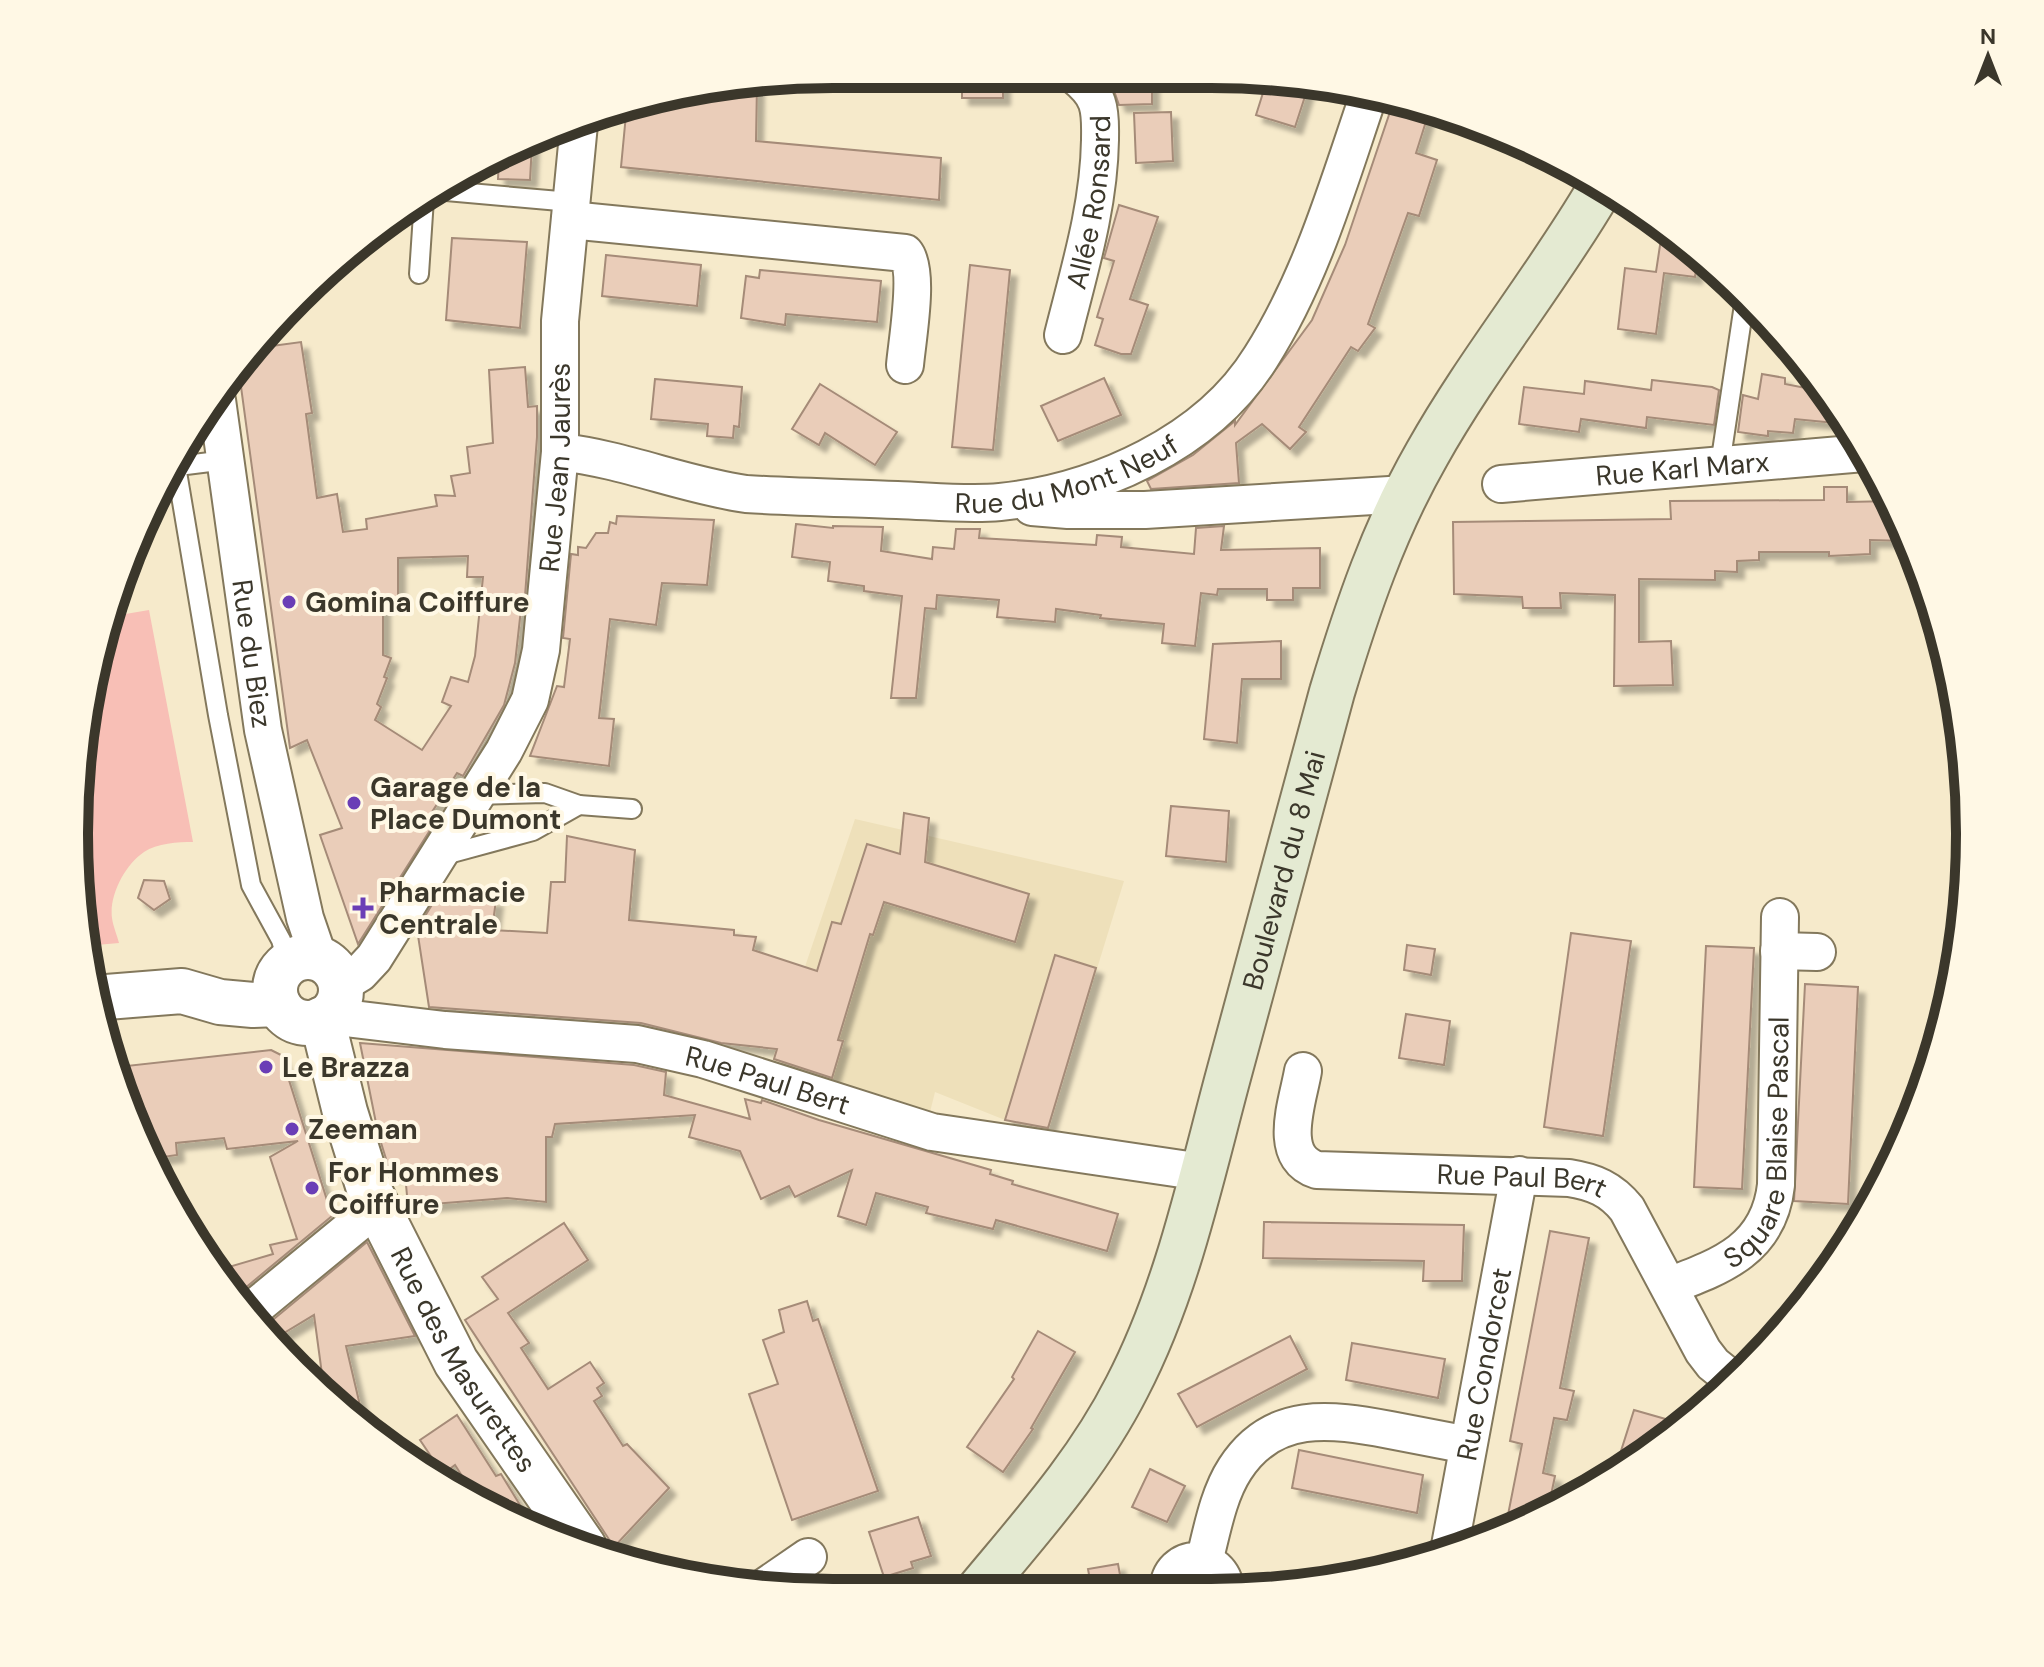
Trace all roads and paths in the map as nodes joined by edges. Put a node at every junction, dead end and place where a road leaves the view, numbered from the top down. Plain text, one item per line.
1 (1089, 88) edge
2 (1366, 104) edge
3 (578, 134) edge
4 (453, 193) edge
5 (1596, 196) edge
6 (423, 211) edge
7 (571, 211) junction
8 (419, 274) dead end
9 (1743, 311) edge
10 (1063, 335) dead end
11 (905, 365) dead end
12 (219, 412) edge
13 (560, 452) junction
14 (1852, 454) edge
15 (226, 460) junction
16 (186, 465) edge
17 (1720, 465) junction
18 (176, 483) edge
19 (1501, 484) dead end
20 (1406, 494) junction
21 (998, 502) junction
22 (476, 795) junction
23 (579, 805) junction
24 (632, 809) dead end
25 (438, 857) junction
26 (1817, 952) dead end
27 (312, 991) junction
28 (106, 997) edge
29 (1303, 1071) dead end
30 (1202, 1172) junction
31 (1519, 1175) junction
32 (377, 1207) junction
33 (1669, 1286) junction
34 (257, 1306) edge
35 (1725, 1373) edge
36 (1468, 1445) junction
37 (573, 1531) edge
38 (1451, 1539) edge
39 (808, 1557) dead end
40 (1204, 1562) junction
41 (991, 1576) edge
42 (780, 1577) edge
43 (1170, 1579) edge
44 (1222, 1579) edge

1 - 10 street, Allée Ronsard
2 - 21 street, Rue du Mont Neuf
3 - 7 street, Rue Jean Jaurès
4 - 7 lane
5 - 20 main road, Boulevard du 8 Mai
6 - 8 lane
7 - 11 street
7 - 13 street, Rue Jean Jaurès
9 - 17 lane
12 - 15 street, Rue du Biez
13 - 21 street, Rue du Mont Neuf
13 - 22 street, Rue Jean Jaurès
14 - 17 street, Rue Karl Marx
15 - 16 lane
15 - 27 street, Rue du Biez
17 - 19 street, Rue Karl Marx
18 - 27 lane
20 - 21 street
20 - 30 main road, Boulevard du 8 Mai
22 - 23 lane
22 - 25 street, Rue Jean Jaurès
23 - 24 lane
23 - 25 lane
25 - 27 street, Rue Jean Jaurès
26 - 33 street, Square Blaise Pascal
27 - 28 street
27 - 30 street, Rue Paul Bert
27 - 32 street, Rue des Masurettes
29 - 31 street, Rue Paul Bert
30 - 41 main road, Boulevard du 8 Mai
31 - 33 street, Rue Paul Bert
31 - 36 street, Rue Condorcet
32 - 34 street
32 - 37 street, Rue des Masurettes
33 - 35 street, Rue Paul Bert
36 - 38 street, Rue Condorcet
36 - 40 street
39 - 42 street
40 - 43 street
40 - 44 street

